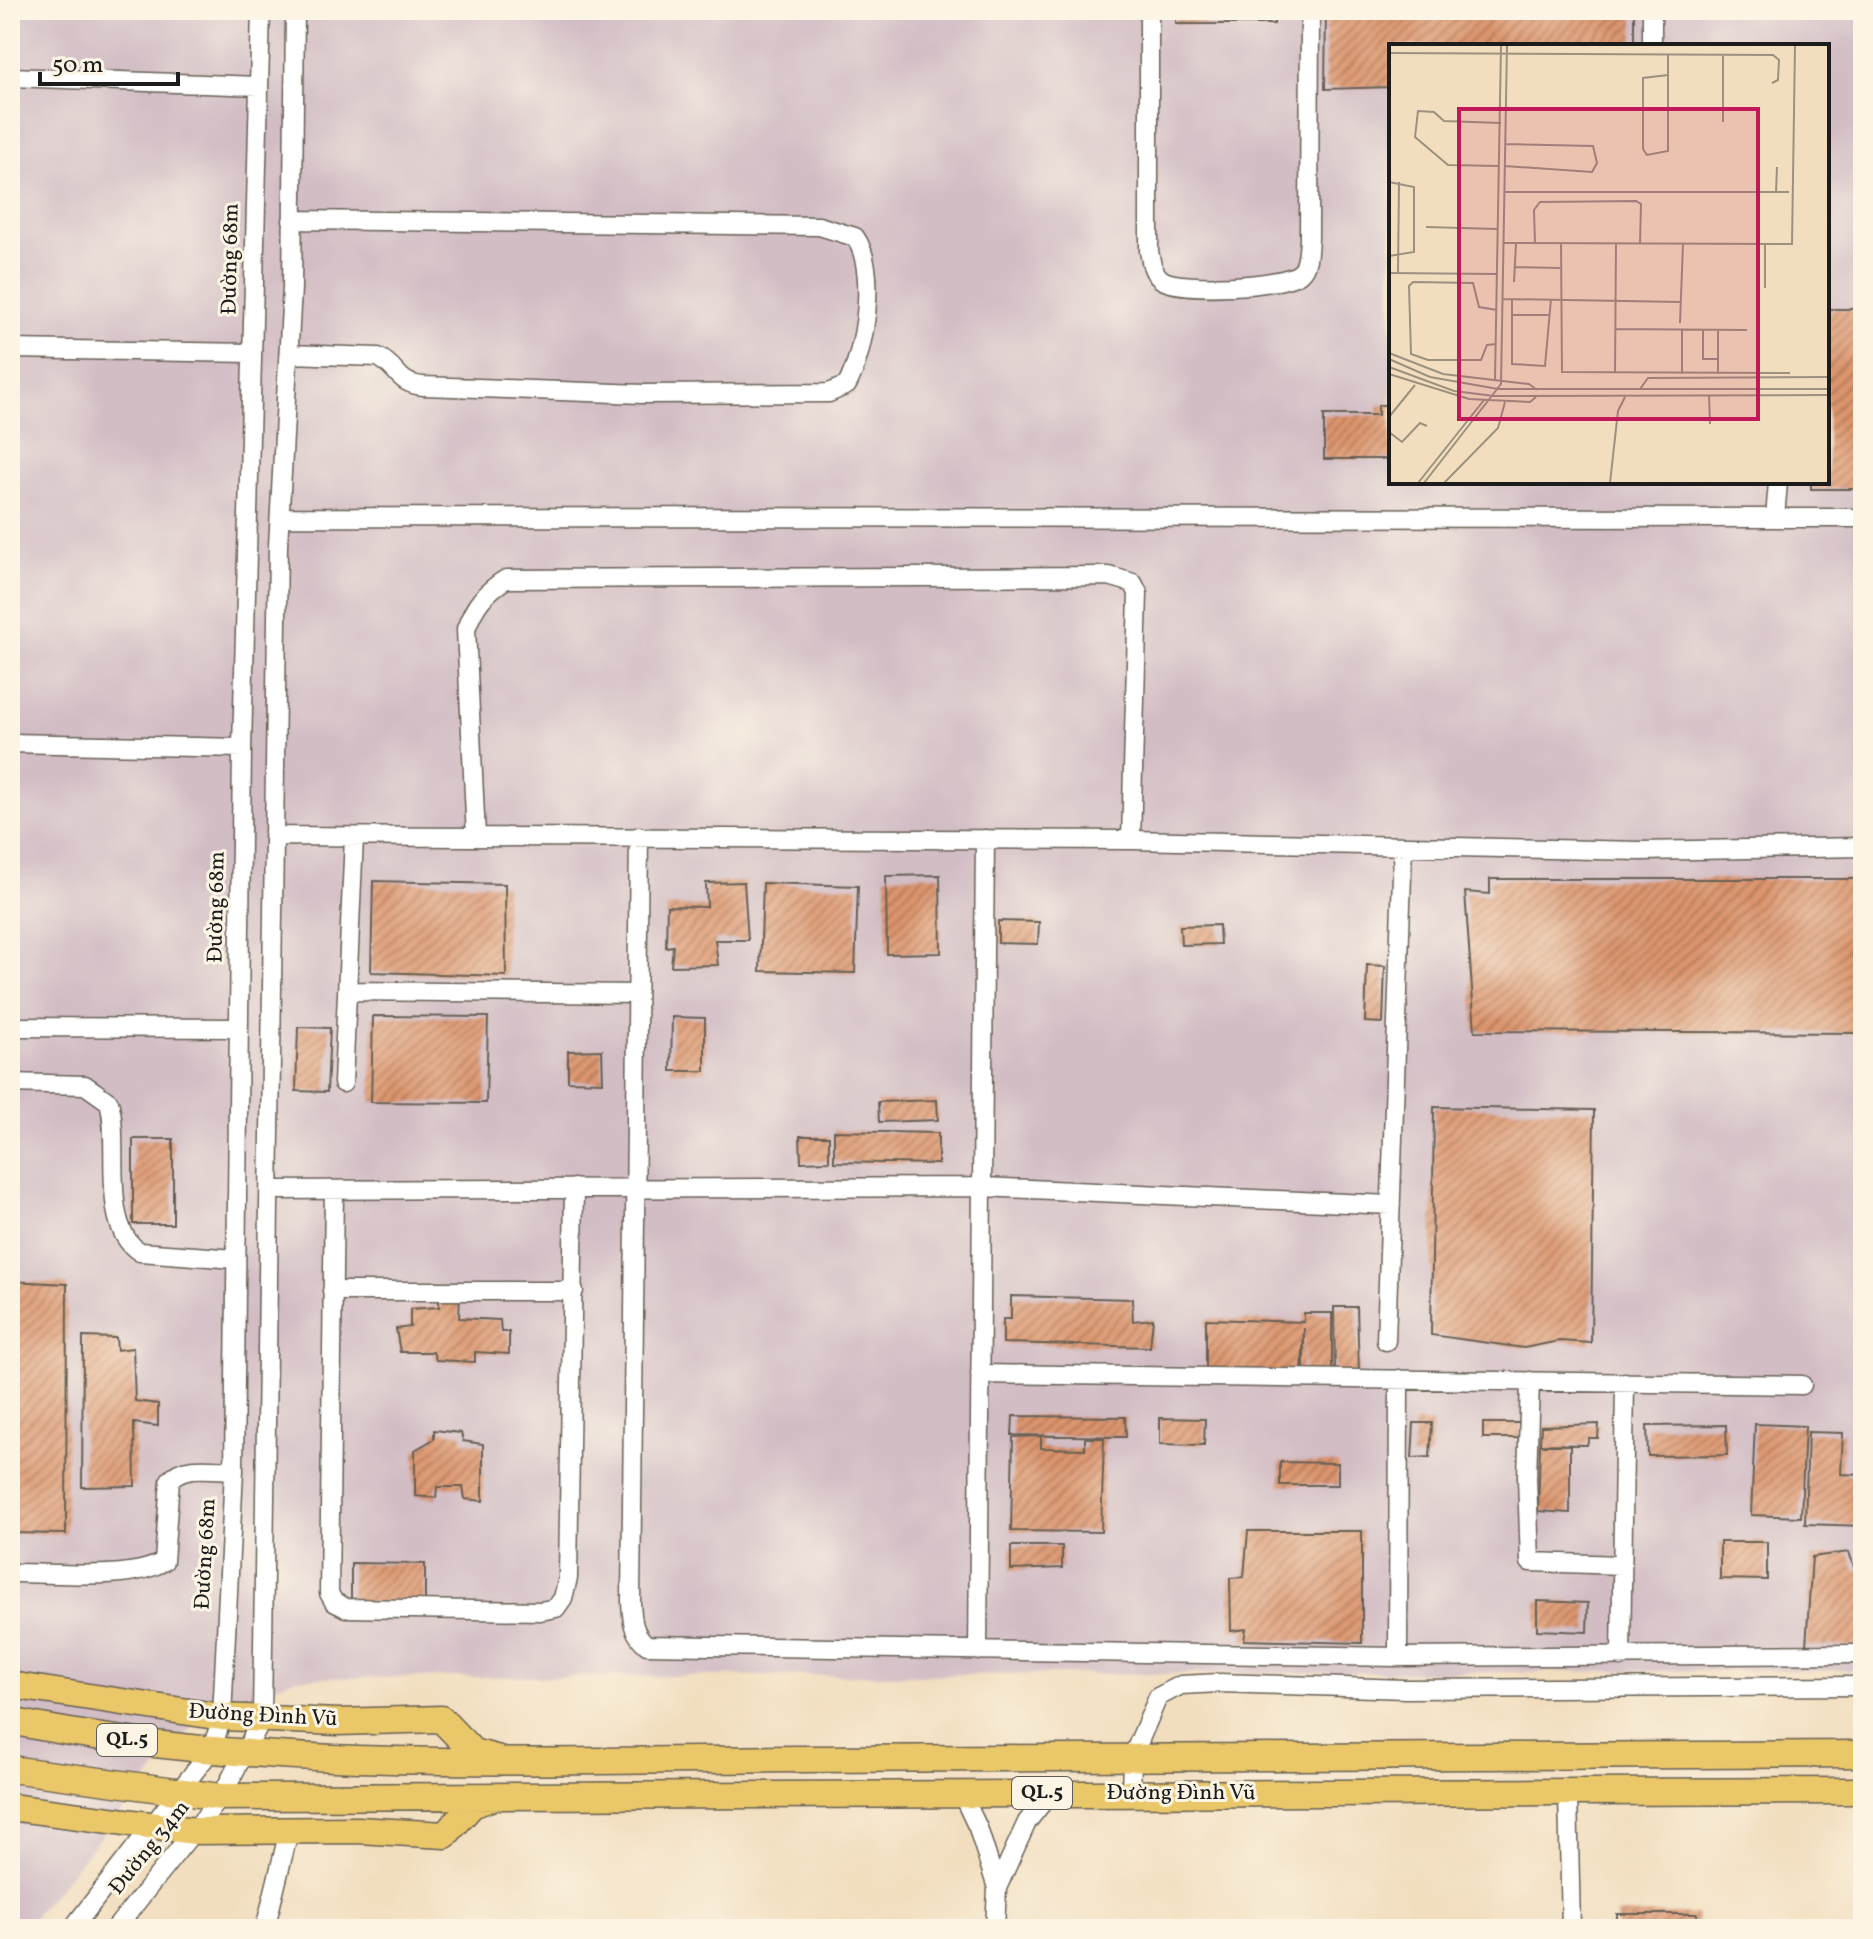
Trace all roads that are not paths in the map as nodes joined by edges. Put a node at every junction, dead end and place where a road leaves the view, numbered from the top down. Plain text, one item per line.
1 (261, 10) edge
2 (295, 10) edge
3 (1149, 10) edge
4 (1310, 10) edge
5 (1652, 10) edge
6 (1652, 44) edge
7 (10, 77) edge
8 (259, 86) junction
9 (292, 220) junction
10 (10, 349) edge
11 (252, 353) junction
12 (289, 354) junction
13 (1778, 484) edge
14 (282, 517) junction
15 (1775, 518) junction
16 (1863, 518) edge
17 (10, 743) edge
18 (242, 748) junction
19 (273, 836) junction
20 (639, 836) junction
21 (354, 837) junction
22 (476, 837) junction
23 (985, 839) junction
24 (1131, 840) junction
25 (1403, 846) junction
26 (1863, 847) edge
27 (348, 991) junction
28 (637, 994) junction
29 (10, 1027) edge
30 (239, 1028) junction
31 (10, 1083) edge
32 (343, 1083) dead end
33 (982, 1187) junction
34 (574, 1188) junction
35 (636, 1188) junction
36 (269, 1190) junction
37 (334, 1190) junction
38 (1391, 1205) junction
39 (236, 1259) junction
40 (332, 1291) junction
41 (574, 1291) junction
42 (1386, 1341) dead end
43 (980, 1374) junction
44 (1399, 1379) junction
45 (1530, 1381) junction
46 (1625, 1382) junction
47 (1802, 1385) dead end
48 (234, 1470) junction
49 (1622, 1565) junction
50 (10, 1573) edge
51 (978, 1651) junction
52 (1863, 1654) edge
53 (1398, 1657) junction
54 (1621, 1657) junction
55 (10, 1685) edge
56 (1863, 1686) edge
57 (222, 1717) junction
58 (262, 1719) junction
59 (10, 1721) edge
60 (212, 1749) junction
61 (246, 1752) junction
62 (1863, 1754) edge
63 (1132, 1758) junction
64 (504, 1760) junction
65 (10, 1769) edge
66 (1863, 1791) edge
67 (961, 1792) junction
68 (1568, 1792) junction
69 (179, 1793) junction
70 (1050, 1793) junction
71 (1131, 1793) junction
72 (498, 1795) junction
73 (221, 1797) junction
74 (10, 1807) edge
75 (153, 1826) junction
76 (195, 1831) junction
77 (289, 1831) junction
78 (997, 1888) junction
79 (72, 1929) edge
80 (115, 1929) edge
81 (265, 1929) edge
82 (995, 1929) edge
83 (1571, 1929) edge

1 - 8 street, Đường 68m
2 - 9 street
3 - 4 street
5 - 6 street
7 - 8 street
8 - 11 street, Đường 68m
9 - 12 street
9 - 12 street
10 - 11 street
11 - 18 street, Đường 68m
12 - 14 street
13 - 15 street
14 - 15 street
14 - 19 street
15 - 16 street
17 - 18 street
18 - 30 street, Đường 68m
19 - 21 street
19 - 36 street
20 - 22 street
20 - 23 street
20 - 28 street
21 - 22 street
21 - 27 street
22 - 24 street
23 - 24 street
23 - 33 street
24 - 25 street
25 - 26 street
25 - 38 street
27 - 28 street
27 - 32 street
28 - 35 street
29 - 30 street
30 - 39 street, Đường 68m
31 - 39 street
33 - 35 street
33 - 38 street
33 - 43 street
34 - 35 street
34 - 37 street
34 - 41 street
35 - 51 street
36 - 37 street
36 - 58 street
37 - 40 street
38 - 42 street
39 - 48 street, Đường 68m
40 - 41 street
40 - 41 street
43 - 44 street
43 - 51 street
44 - 45 street
44 - 53 street
45 - 46 street
45 - 49 street
46 - 47 street
46 - 49 street
48 - 50 street
48 - 57 street, Đường 68m
49 - 54 street
51 - 53 street
52 - 54 street
53 - 54 street
55 - 57 highway, Đường Đình Vũ
56 - 63 street
57 - 58 highway, Đường Đình Vũ
57 - 60 street, Đường 68m
58 - 61 street, Đường 34m
58 - 64 highway, Đường Đình Vũ
59 - 60 highway, Đường Đình Vũ / QL.5
60 - 61 highway, Đường Đình Vũ / QL.5
60 - 69 street, Đường 68m
61 - 64 highway, Đường Đình Vũ / QL.5
61 - 73 street, Đường 34m
62 - 63 highway, Đường Đình Vũ / QL.5
63 - 64 highway, Đường Đình Vũ / QL.5
63 - 71 street
65 - 69 highway, Đường Đình Vũ
66 - 68 highway, Đường Đình Vũ / QL.5
67 - 70 highway, Đường Đình Vũ / QL.5
67 - 72 highway, Đường Đình Vũ / QL.5
67 - 78 street
68 - 71 highway, Đường Đình Vũ / QL.5
68 - 83 street
69 - 73 highway, Đường Đình Vũ
69 - 75 street, Đường 68m
70 - 71 highway, Đường Đình Vũ / QL.5
70 - 78 street
72 - 73 highway, Đường Đình Vũ / QL.5
72 - 77 highway, Đường Đình Vũ
73 - 76 street, Đường 34m
74 - 75 highway, Đường Đình Vũ
75 - 76 highway, Đường Đình Vũ
75 - 79 street, Đường 68m
76 - 77 highway, Đường Đình Vũ
76 - 80 street, Đường 34m
77 - 81 street
78 - 82 street

